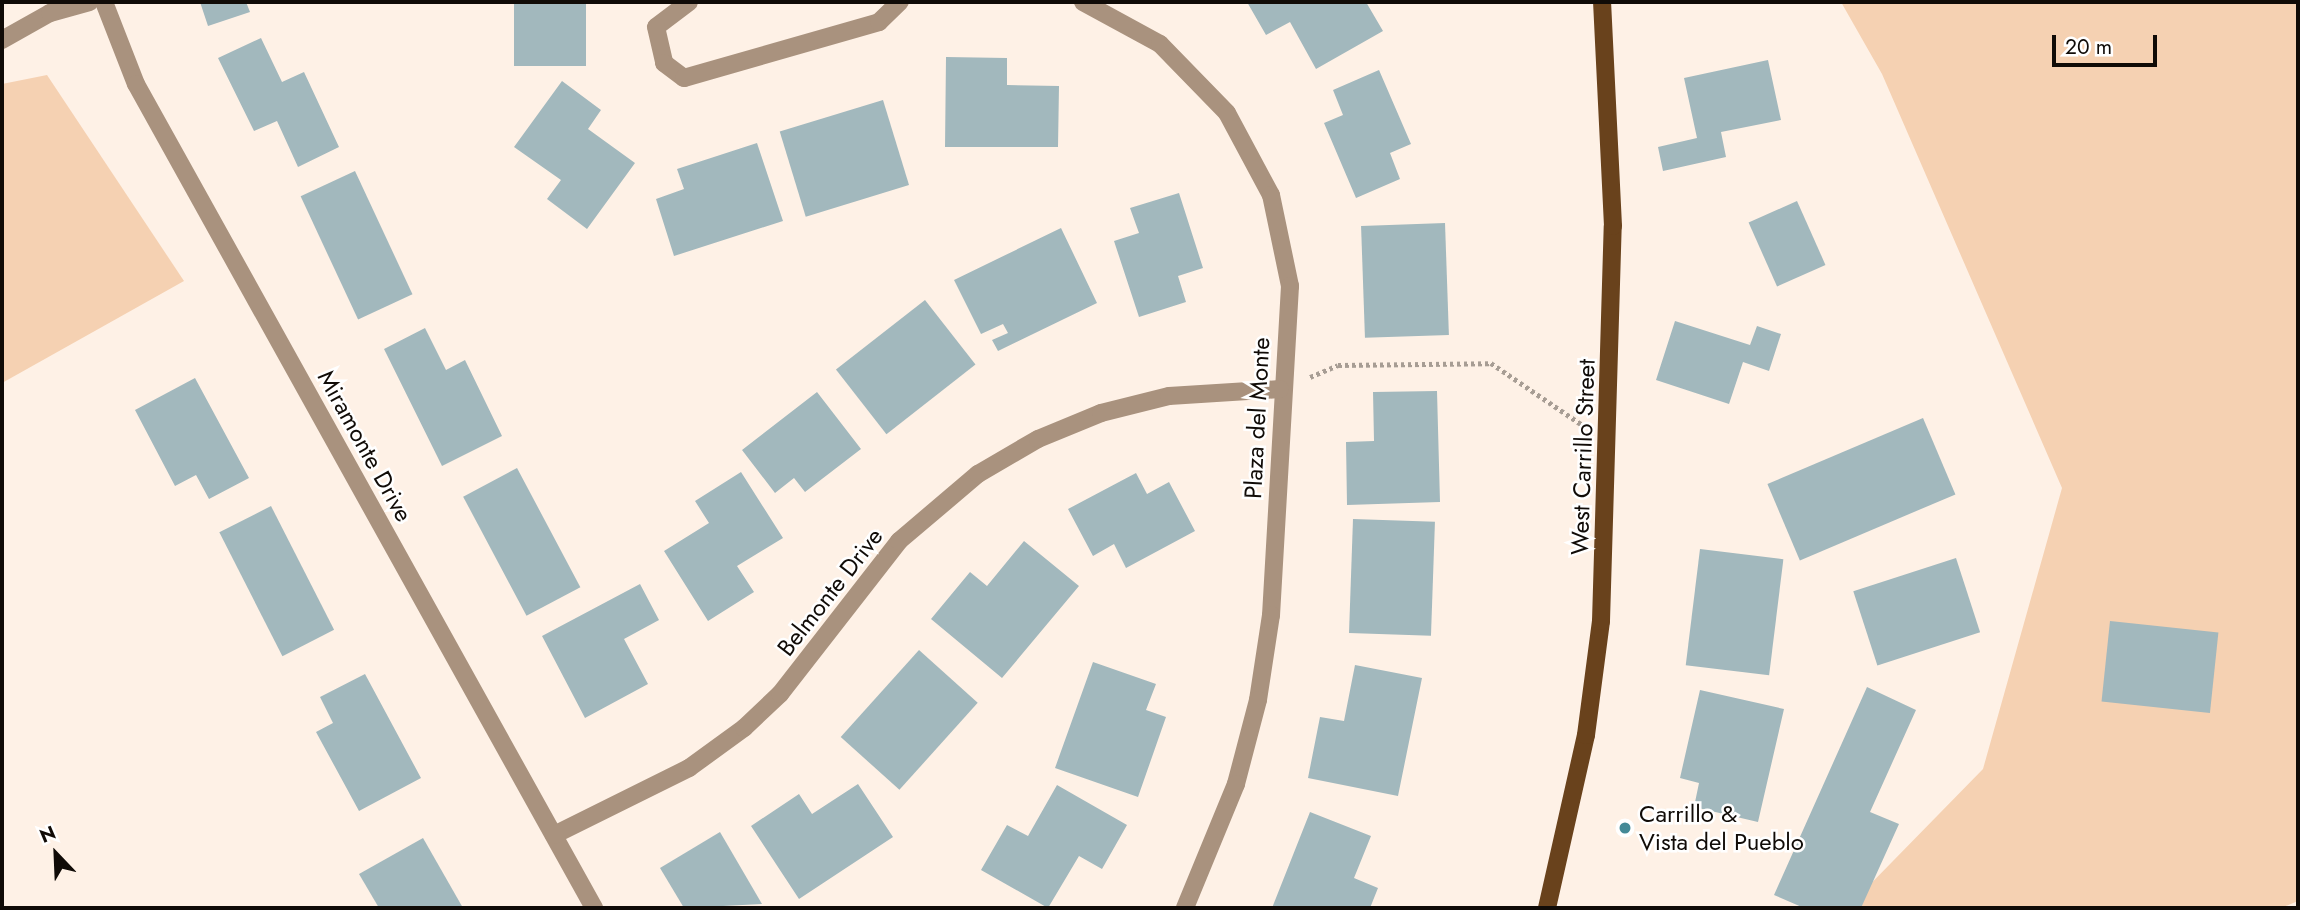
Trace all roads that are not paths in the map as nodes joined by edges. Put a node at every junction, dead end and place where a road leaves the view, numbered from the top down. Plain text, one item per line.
1 (90, 2) edge
2 (104, 2) edge
3 (689, 2) edge
4 (900, 2) edge
5 (1083, 2) edge
6 (1602, 2) edge
7 (2, 40) edge
8 (1280, 389) junction
9 (554, 835) junction
10 (594, 908) edge
11 (1185, 908) edge
12 (1547, 908) edge

1 - 7 street
2 - 9 street, Miramonte Drive
3 - 4 street
5 - 8 street, Plaza del Monte
6 - 12 main road, West Carrillo Street
8 - 9 street, Belmonte Drive
8 - 11 street, Plaza del Monte
9 - 10 street, Miramonte Drive

